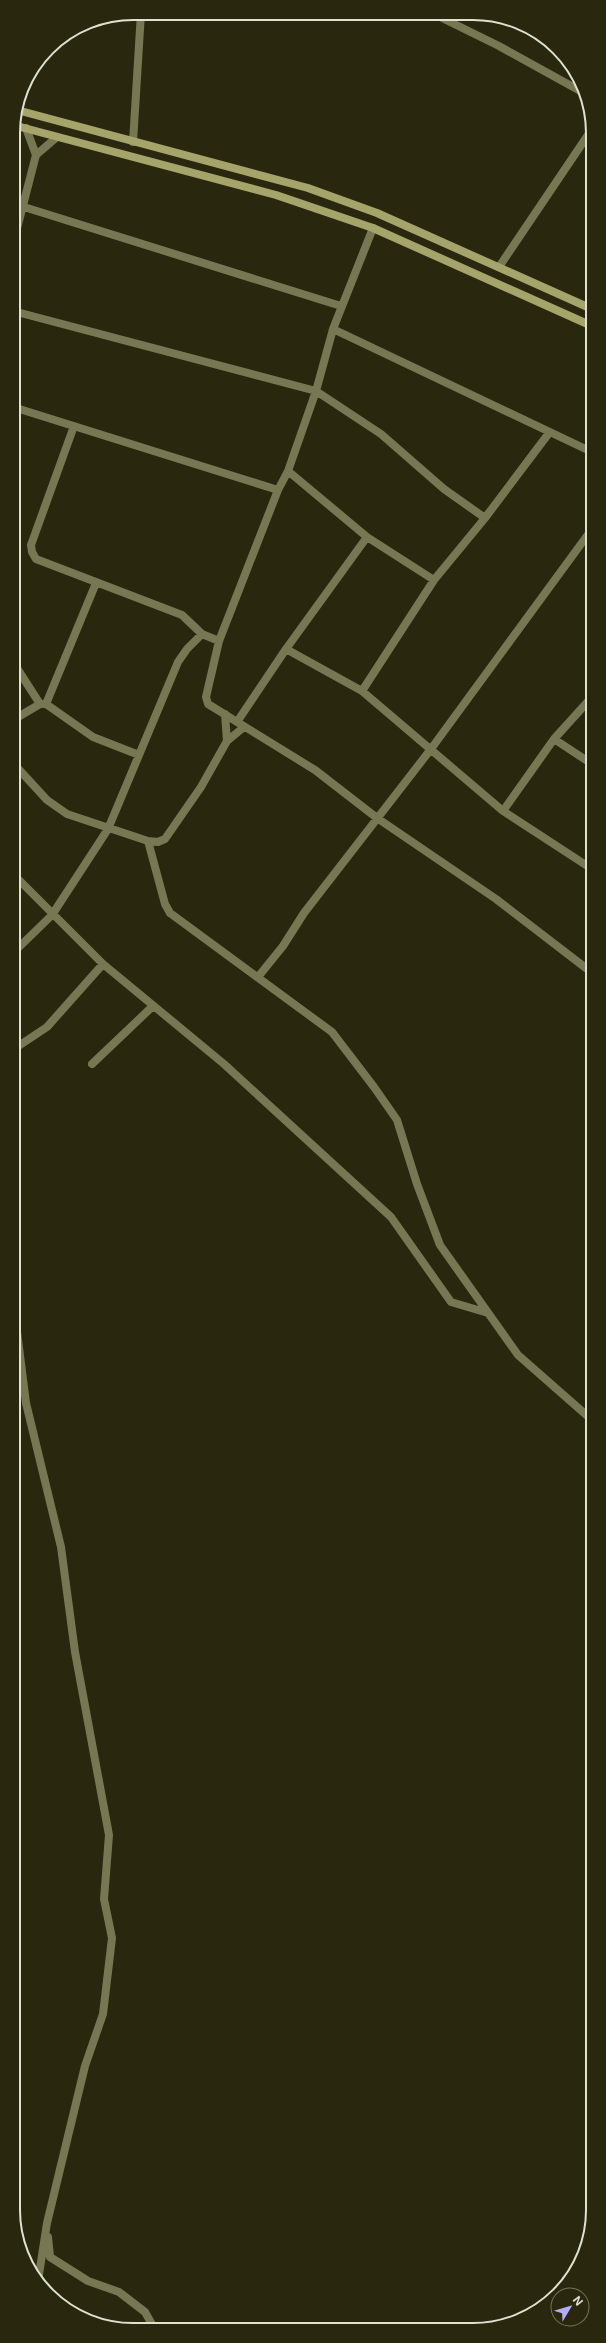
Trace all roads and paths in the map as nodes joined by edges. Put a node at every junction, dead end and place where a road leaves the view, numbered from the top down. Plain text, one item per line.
1 (141, 20) edge
2 (446, 20) edge
3 (576, 89) edge
4 (22, 111) edge
5 (20, 127) edge
6 (26, 128) junction
7 (57, 137) junction
8 (586, 138) edge
9 (133, 142) junction
10 (36, 155) junction
11 (24, 207) junction
12 (20, 220) edge
13 (373, 228) junction
14 (478, 259) junction
15 (499, 267) junction
16 (475, 272) junction
17 (341, 306) junction
18 (586, 306) edge
19 (20, 313) edge
20 (586, 323) edge
21 (332, 329) junction
22 (316, 391) junction
23 (20, 409) edge
24 (74, 426) junction
25 (549, 433) junction
26 (586, 449) edge
27 (288, 471) junction
28 (278, 490) junction
29 (485, 518) junction
30 (586, 536) edge
31 (367, 537) junction
32 (434, 580) junction
33 (96, 583) junction
34 (202, 634) junction
35 (219, 641) junction
36 (286, 649) junction
37 (20, 671) edge
38 (362, 691) junction
39 (586, 703) edge
40 (43, 704) junction
41 (225, 714) junction
42 (20, 717) edge
43 (237, 722) junction
44 (244, 727) junction
45 (554, 739) junction
46 (227, 741) junction
47 (431, 749) junction
48 (139, 755) junction
49 (586, 760) edge
50 (20, 770) edge
51 (503, 811) junction
52 (377, 818) junction
53 (108, 828) junction
54 (148, 841) junction
55 (586, 866) edge
56 (20, 881) edge
57 (52, 915) junction
58 (20, 946) edge
59 (104, 964) junction
60 (586, 968) edge
61 (258, 977) junction
62 (153, 1006) junction
63 (20, 1045) edge
64 (92, 1064) dead end
65 (488, 1313) junction
66 (20, 1356) edge
67 (586, 1415) edge
68 (47, 2223) junction
69 (39, 2273) edge
70 (151, 2323) edge

1 - 9 street
2 - 3 street
4 - 9 main road
5 - 6 main road
6 - 7 main road
6 - 10 street
7 - 10 street
7 - 13 main road
8 - 15 street
9 - 14 main road
10 - 11 street
11 - 12 street
11 - 17 street
13 - 16 main road
13 - 17 street
14 - 15 main road
14 - 16 main road
15 - 18 main road
16 - 20 main road
17 - 21 street
19 - 22 street
21 - 22 street
21 - 25 street
22 - 27 street
22 - 29 street
23 - 24 street
24 - 28 street
24 - 33 street
25 - 26 street
25 - 29 street
27 - 28 street
27 - 31 street
28 - 35 street
29 - 32 street
30 - 47 street
31 - 32 street
31 - 36 street
32 - 38 street
33 - 34 street
33 - 40 street
34 - 35 street
34 - 48 street
35 - 41 street
36 - 38 street
36 - 43 street
37 - 40 street
38 - 47 street
39 - 45 street
40 - 42 street
40 - 48 street
41 - 43 street
41 - 46 street
43 - 44 street
44 - 46 street
44 - 52 street
45 - 49 street
45 - 51 street
46 - 54 street
47 - 51 street
47 - 52 street
48 - 53 street
50 - 53 street
51 - 55 street
52 - 60 street
52 - 61 street
53 - 54 street
53 - 57 street
54 - 61 street
56 - 57 street
57 - 58 street
57 - 59 street
59 - 62 street
59 - 63 street
61 - 65 street
62 - 64 street
62 - 65 street
65 - 67 street
66 - 68 street
68 - 69 street
68 - 70 street

